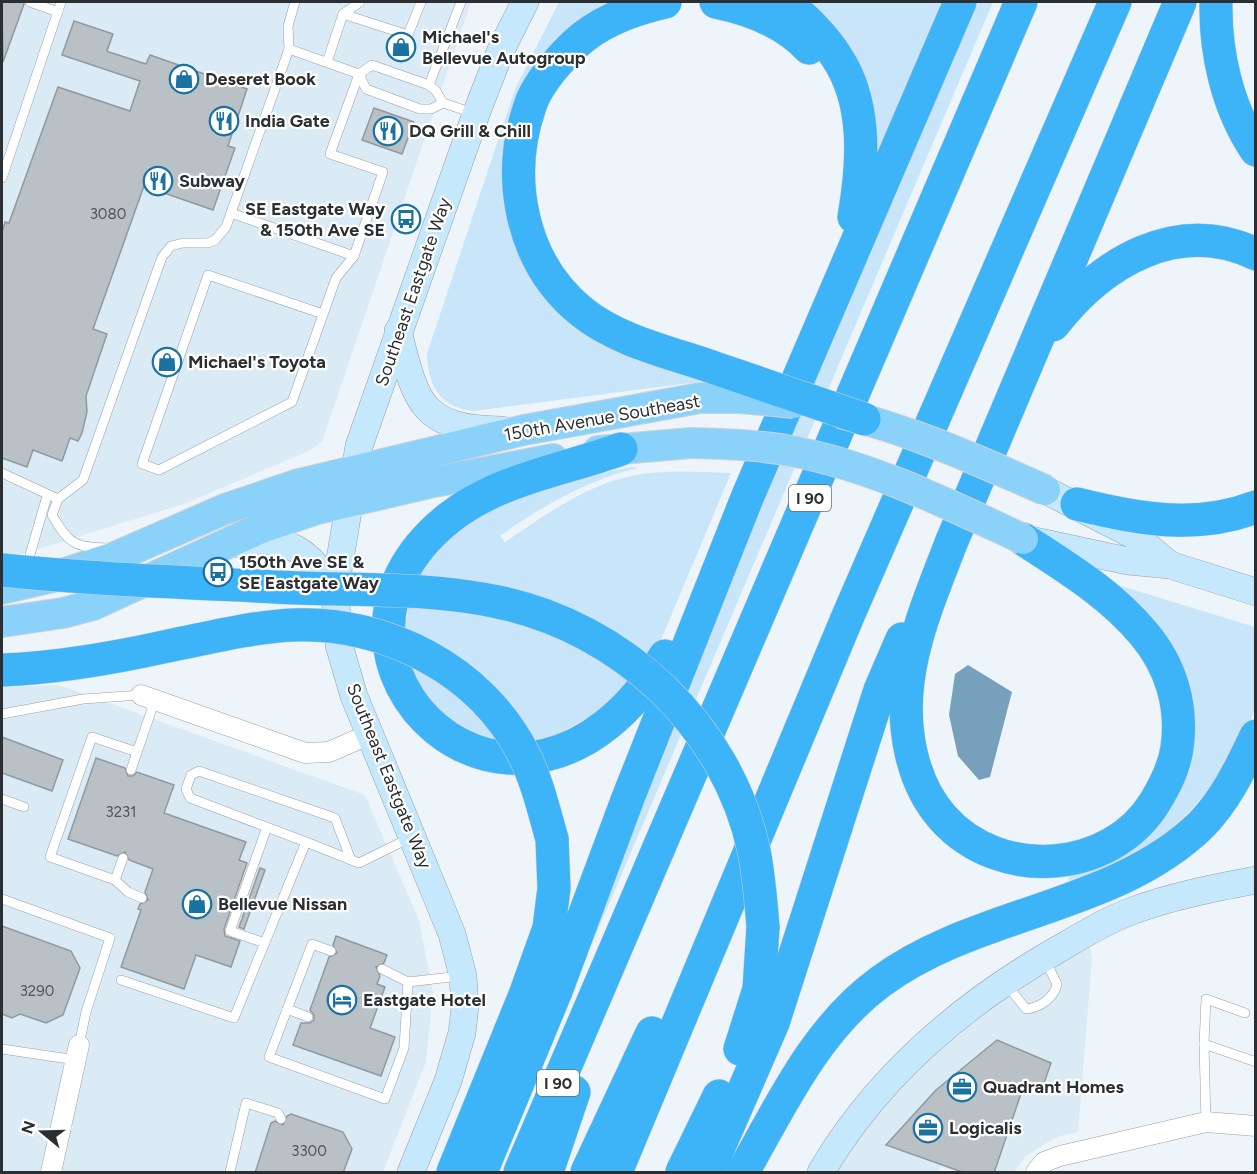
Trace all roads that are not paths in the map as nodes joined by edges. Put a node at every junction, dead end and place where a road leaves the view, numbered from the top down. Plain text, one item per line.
1 (30, 2) edge
2 (61, 2) edge
3 (295, 2) edge
4 (360, 2) edge
5 (420, 2) edge
6 (461, 2) edge
7 (525, 2) edge
8 (665, 2) edge
9 (716, 2) edge
10 (786, 2) edge
11 (960, 2) edge
12 (1021, 2) edge
13 (1115, 2) edge
14 (1180, 2) edge
15 (1216, 2) edge
16 (58, 12) junction
17 (344, 14) junction
18 (289, 49) junction
19 (327, 62) junction
20 (359, 74) junction
21 (429, 85) junction
22 (443, 103) junction
23 (476, 114) junction
24 (861, 140) junction
25 (1256, 150) edge
26 (2, 178) edge
27 (231, 213) junction
28 (1256, 254) edge
29 (354, 256) junction
30 (323, 314) junction
31 (824, 317) junction
32 (398, 331) junction
33 (1023, 376) junction
34 (864, 419) junction
35 (524, 430) junction
36 (621, 449) junction
37 (354, 472) junction
38 (2, 473) edge
39 (1045, 490) joint
40 (47, 496) junction
41 (747, 498) junction
42 (58, 499) junction
43 (349, 502) junction
44 (1077, 504) junction
45 (1256, 507) edge
46 (1023, 539) junction
47 (951, 543) junction
48 (133, 549) junction
49 (213, 549) junction
50 (1170, 565) junction
51 (1256, 580) edge
52 (1220, 581) junction
53 (1256, 592) edge
54 (10, 599) edge
55 (336, 604) junction
56 (848, 616) junction
57 (672, 644) junction
58 (2, 670) edge
59 (148, 698) junction
60 (2, 714) edge
61 (368, 735) junction
62 (1256, 736) edge
63 (137, 752) junction
64 (131, 770) dead end
65 (2, 799) edge
66 (24, 807) dead end
67 (267, 827) junction
68 (413, 837) junction
69 (306, 842) junction
70 (123, 858) dead end
71 (351, 860) junction
72 (115, 880) junction
73 (1256, 880) edge
74 (142, 898) dead end
75 (2, 899) edge
76 (265, 943) junction
77 (331, 951) dead end
78 (1044, 957) junction
79 (382, 969) dead end
80 (463, 976) junction
81 (121, 980) dead end
82 (408, 982) junction
83 (1005, 982) junction
84 (597, 994) junction
85 (287, 1009) junction
86 (1245, 1013) dead end
87 (308, 1017) dead end
88 (1204, 1044) junction
89 (2, 1048) edge
90 (77, 1052) junction
91 (1256, 1062) edge
92 (281, 1119) dead end
93 (501, 1122) junction
94 (1206, 1122) junction
95 (1256, 1126) edge
96 (1040, 1167) edge
97 (51, 1173) edge
98 (230, 1173) edge
99 (411, 1173) edge
100 (453, 1173) edge
101 (481, 1173) edge
102 (519, 1173) edge
103 (547, 1173) edge
104 (587, 1173) edge
105 (616, 1173) edge
106 (682, 1173) edge
107 (708, 1173) edge
108 (743, 1173) edge
109 (822, 1173) edge

1 - 16 lane
2 - 16 lane
3 - 18 lane
4 - 17 lane
5 - 17 lane
6 - 21 lane
7 - 23 main road, Southeast Eastgate Way
8 - 34 highway, bridge
9 - 24 highway
10 - 24 highway
11 - 31 highway
12 - 84 highway, I 90
13 - 56 highway
14 - 33 highway
15 - 25 highway
16 - 26 lane
17 - 19 lane
18 - 19 lane
18 - 27 lane
19 - 20 lane
20 - 21 lane
20 - 22 lane
20 - 29 lane
21 - 22 lane
22 - 23 lane
23 - 32 main road, Southeast Eastgate Way
24 - 31 highway
27 - 29 lane
27 - 42 lane
28 - 33 highway
29 - 30 lane
30 - 30 lane
31 - 41 highway
32 - 35 main road
32 - 37 main road, Southeast Eastgate Way
33 - 47 highway
34 - 35 main road, 150th Avenue Southeast, bridge
34 - 39 main road, 150th Avenue Southeast, bridge
35 - 37 main road, 150th Avenue Southeast
36 - 43 main road, 150th Avenue Southeast
36 - 46 main road, 150th Avenue Southeast, bridge
36 - 57 highway
37 - 43 main road, Southeast Eastgate Way
37 - 48 main road, 150th Avenue Southeast
38 - 40 lane
39 - 44 main road, 150th Avenue Southeast
40 - 42 lane
40 - 54 lane
41 - 57 highway
41 - 93 highway
42 - 48 lane
43 - 49 main road, 150th Avenue Southeast
43 - 55 main road, Southeast Eastgate Way
44 - 45 highway
44 - 50 main road, 150th Avenue Southeast
46 - 47 highway
46 - 50 main road, 150th Avenue Southeast
47 - 107 highway
48 - 54 main road, 150th Avenue Southeast
49 - 54 main road, 150th Avenue Southeast
49 - 55 main road
50 - 52 main road, 150th Avenue Southeast
51 - 52 main road
52 - 53 main road, 150th Avenue Southeast
54 - 106 highway, bridge
55 - 61 main road, Southeast Eastgate Way
56 - 104 highway
56 - 105 highway
57 - 93 highway
58 - 100 highway, bridge
59 - 60 lane
59 - 61 street
59 - 63 lane
61 - 68 main road, Southeast Eastgate Way
62 - 108 highway
63 - 64 lane
63 - 72 lane
65 - 66 lane
67 - 69 lane
67 - 71 lane
67 - 76 lane
68 - 71 lane
68 - 80 main road, Southeast Eastgate Way
69 - 71 lane
69 - 76 lane
70 - 72 lane
72 - 74 lane
73 - 78 main road
75 - 90 lane
76 - 81 lane
77 - 85 lane
78 - 83 main road
78 - 83 lane
79 - 82 lane
80 - 82 lane
80 - 99 main road, Southeast Eastgate Way
82 - 85 lane
83 - 109 main road
84 - 102 highway, I 90
84 - 103 highway
85 - 87 lane
86 - 88 lane
88 - 91 lane
88 - 94 lane
89 - 90 lane
90 - 97 street
92 - 98 lane
93 - 101 highway
94 - 95 street
94 - 96 street

